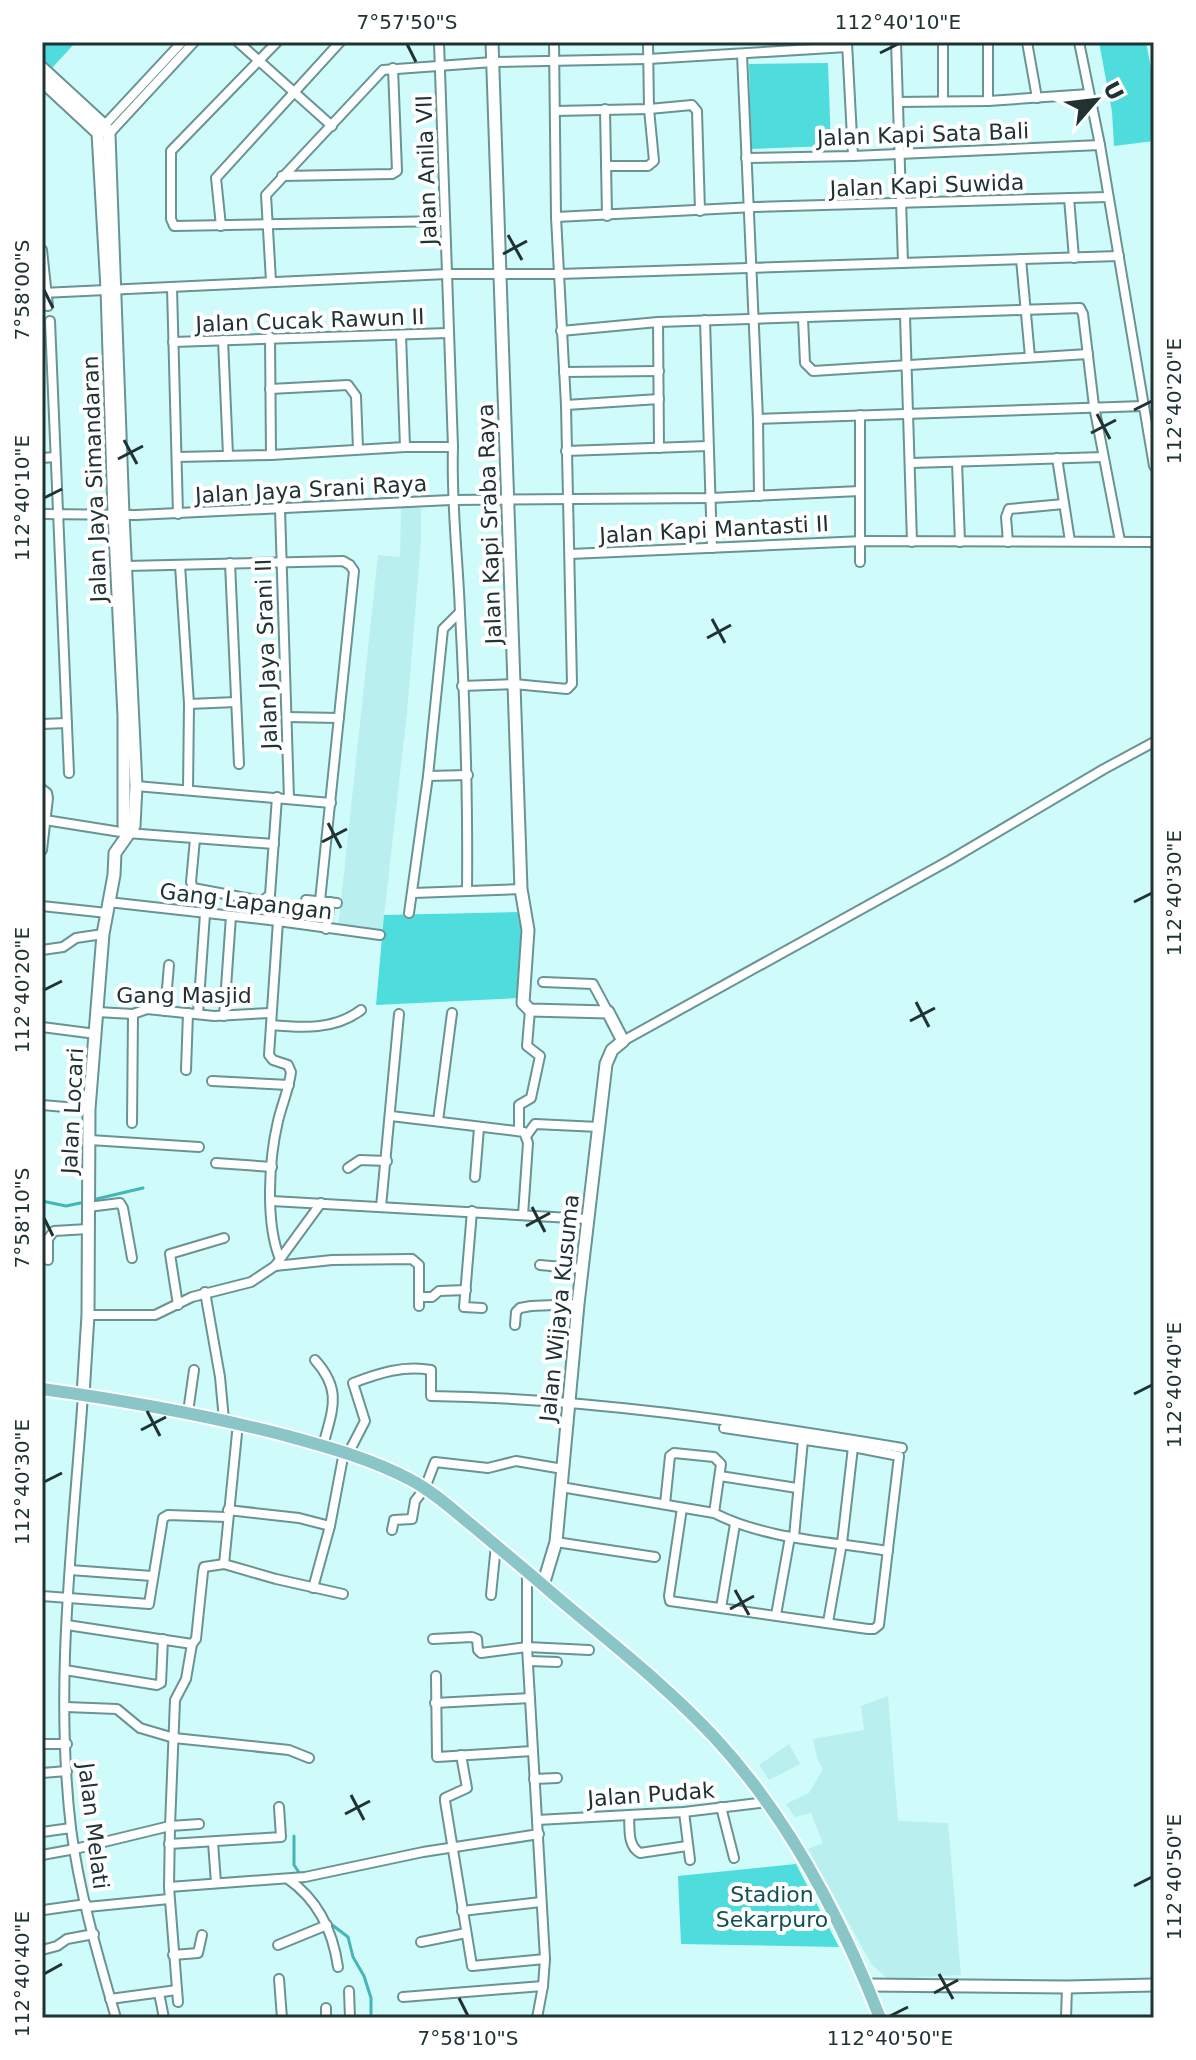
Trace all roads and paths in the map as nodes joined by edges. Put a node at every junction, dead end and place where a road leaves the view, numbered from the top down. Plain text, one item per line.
1 (182, 42) edge
2 (194, 42) edge
3 (238, 42) edge
4 (277, 42) edge
5 (340, 42) edge
6 (439, 42) edge
7 (492, 42) edge
8 (554, 42) edge
9 (648, 42) edge
10 (896, 42) edge
11 (943, 42) edge
12 (988, 42) edge
13 (1027, 42) edge
14 (1079, 42) edge
15 (847, 44) edge
16 (798, 46) edge
17 (742, 54) junction
18 (259, 59) junction
19 (648, 59) junction
20 (555, 61) junction
21 (493, 62) junction
22 (441, 65) junction
23 (42, 68) edge
24 (393, 68) junction
25 (42, 81) edge
26 (293, 90) junction
27 (1089, 94) junction
28 (1037, 98) junction
29 (943, 100) junction
30 (988, 101) junction
31 (898, 102) junction
32 (605, 109) junction
33 (649, 109) junction
34 (555, 111) junction
35 (332, 126) junction
36 (104, 131) junction
37 (1100, 145) junction
38 (900, 153) junction
39 (853, 156) junction
40 (746, 158) junction
41 (606, 166) junction
42 (282, 176) junction
43 (1108, 197) junction
44 (1069, 198) junction
45 (900, 204) junction
46 (748, 208) junction
47 (700, 211) junction
48 (607, 216) junction
49 (556, 217) junction
50 (445, 221) junction
51 (267, 225) junction
52 (221, 226) junction
53 (42, 250) edge
54 (1119, 256) junction
55 (1074, 258) junction
56 (1021, 259) junction
57 (903, 263) junction
58 (750, 268) junction
59 (447, 274) junction
60 (500, 274) junction
61 (559, 274) junction
62 (271, 281) junction
63 (172, 288) junction
64 (111, 289) junction
65 (45, 293) edge
66 (48, 306) dead end
67 (1026, 311) junction
68 (905, 316) junction
69 (803, 318) junction
70 (753, 319) junction
71 (705, 320) junction
72 (50, 321) dead end
73 (658, 322) junction
74 (561, 331) junction
75 (448, 333) junction
76 (401, 335) junction
77 (270, 337) junction
78 (223, 340) junction
79 (173, 342) junction
80 (47, 348) edge
81 (1088, 354) junction
82 (1030, 357) junction
83 (906, 363) junction
84 (659, 371) junction
85 (564, 372) junction
86 (270, 389) junction
87 (659, 399) junction
88 (42, 401) edge
89 (54, 401) junction
90 (566, 405) junction
91 (1094, 406) junction
92 (1144, 406) junction
93 (909, 413) junction
94 (860, 415) junction
95 (758, 419) junction
96 (708, 446) junction
97 (405, 447) junction
98 (453, 447) junction
99 (659, 448) junction
100 (358, 449) junction
101 (566, 451) junction
102 (228, 455) junction
103 (271, 455) junction
104 (55, 457) junction
105 (177, 457) junction
106 (1103, 457) junction
107 (42, 458) edge
108 (1057, 458) junction
109 (957, 462) junction
110 (911, 463) junction
111 (1154, 466) edge
112 (860, 491) junction
113 (759, 496) junction
114 (567, 497) junction
115 (710, 498) junction
116 (451, 500) junction
117 (505, 500) junction
118 (1064, 504) junction
119 (280, 509) junction
120 (42, 514) edge
121 (58, 514) junction
122 (178, 514) junction
123 (118, 515) junction
124 (859, 541) junction
125 (1070, 541) junction
126 (1120, 541) junction
127 (912, 542) junction
128 (960, 542) junction
129 (1008, 542) junction
130 (1154, 542) edge
131 (712, 548) junction
132 (570, 554) junction
133 (860, 562) dead end
134 (230, 563) junction
135 (281, 563) junction
136 (180, 565) junction
137 (126, 566) junction
138 (460, 612) junction
139 (514, 684) junction
140 (462, 686) junction
141 (236, 702) junction
142 (189, 704) junction
143 (287, 717) junction
144 (339, 718) junction
145 (67, 723) junction
146 (42, 724) edge
147 (1154, 742) edge
148 (239, 764) dead end
149 (69, 773) dead end
150 (468, 775) junction
151 (428, 776) junction
152 (136, 786) junction
153 (42, 789) edge
154 (188, 790) junction
155 (277, 797) junction
156 (289, 799) junction
157 (331, 803) junction
158 (45, 820) junction
159 (129, 828) junction
160 (43, 834) edge
161 (195, 839) junction
162 (274, 844) junction
163 (42, 850) edge
164 (521, 889) junction
165 (467, 890) junction
166 (413, 893) junction
167 (306, 900) dead end
168 (329, 902) junction
169 (42, 906) edge
170 (107, 908) junction
171 (409, 913) dead end
172 (205, 914) junction
173 (231, 916) junction
174 (278, 921) junction
175 (326, 929) junction
176 (103, 934) junction
177 (380, 935) dead end
178 (42, 950) edge
179 (169, 965) dead end
180 (543, 982) dead end
181 (526, 1007) junction
182 (361, 1010) dead end
183 (165, 1011) junction
184 (97, 1012) junction
185 (608, 1012) junction
186 (270, 1013) junction
187 (452, 1013) dead end
188 (133, 1014) junction
189 (193, 1014) junction
190 (399, 1014) dead end
191 (224, 1016) junction
192 (271, 1025) junction
193 (42, 1027) edge
194 (96, 1034) junction
195 (623, 1041) junction
196 (186, 1070) dead end
197 (212, 1081) dead end
198 (289, 1085) junction
199 (42, 1105) edge
200 (89, 1109) junction
201 (391, 1116) junction
202 (438, 1121) junction
203 (132, 1123) dead end
204 (599, 1127) junction
205 (479, 1128) junction
206 (523, 1133) junction
207 (90, 1140) junction
208 (199, 1147) dead end
209 (387, 1161) junction
210 (216, 1163) dead end
211 (272, 1167) junction
212 (348, 1168) dead end
213 (475, 1177) dead end
214 (272, 1201) junction
215 (321, 1203) junction
216 (88, 1204) junction
217 (381, 1207) junction
218 (472, 1211) junction
219 (523, 1215) junction
220 (589, 1219) junction
221 (88, 1229) junction
222 (224, 1238) dead end
223 (132, 1258) dead end
224 (48, 1260) dead end
225 (278, 1262) junction
226 (540, 1265) dead end
227 (583, 1269) junction
228 (466, 1290) junction
229 (205, 1292) junction
230 (578, 1304) junction
231 (178, 1305) junction
232 (482, 1308) dead end
233 (88, 1315) junction
234 (515, 1325) dead end
235 (315, 1360) dead end
236 (194, 1370) dead end
237 (42, 1389) edge
238 (83, 1395) junction
239 (568, 1403) junction
240 (188, 1412) junction
241 (224, 1420) junction
242 (238, 1423) junction
243 (724, 1428) dead end
244 (803, 1440) junction
245 (323, 1446) junction
246 (853, 1447) junction
247 (902, 1448) dead end
248 (346, 1453) junction
249 (563, 1469) junction
250 (720, 1476) junction
251 (561, 1487) junction
252 (425, 1488) junction
253 (797, 1488) junction
254 (665, 1504) junction
255 (682, 1508) junction
256 (714, 1513) junction
257 (227, 1514) junction
258 (735, 1524) junction
259 (330, 1526) junction
260 (392, 1530) dead end
261 (792, 1537) junction
262 (556, 1542) junction
263 (842, 1543) junction
264 (496, 1545) junction
265 (888, 1551) junction
266 (655, 1557) dead end
267 (224, 1564) junction
268 (70, 1570) junction
269 (527, 1572) junction
270 (152, 1576) junction
271 (543, 1585) junction
272 (313, 1588) junction
273 (343, 1594) dead end
274 (491, 1595) dead end
275 (42, 1596) edge
276 (68, 1599) junction
277 (721, 1608) junction
278 (776, 1615) junction
279 (828, 1622) junction
280 (67, 1625) junction
281 (163, 1639) junction
282 (433, 1639) dead end
283 (192, 1644) junction
284 (527, 1647) junction
285 (589, 1650) dead end
286 (529, 1661) junction
287 (557, 1662) dead end
288 (65, 1670) junction
289 (436, 1676) dead end
290 (530, 1698) junction
291 (435, 1703) junction
292 (66, 1707) junction
293 (174, 1738) junction
294 (42, 1744) edge
295 (67, 1744) junction
296 (533, 1751) junction
297 (461, 1755) junction
298 (309, 1758) dead end
299 (67, 1771) junction
300 (42, 1773) edge
301 (557, 1778) dead end
302 (534, 1779) junction
303 (767, 1802) junction
304 (279, 1807) dead end
305 (721, 1807) junction
306 (684, 1812) junction
307 (629, 1815) junction
308 (537, 1820) junction
309 (199, 1824) dead end
310 (170, 1826) junction
311 (71, 1828) junction
312 (42, 1832) edge
313 (539, 1834) junction
314 (292, 1836) dead end
315 (281, 1837) junction
316 (213, 1842) junction
317 (169, 1844) junction
318 (687, 1846) junction
319 (454, 1847) junction
320 (75, 1849) junction
321 (42, 1855) edge
322 (734, 1858) dead end
323 (690, 1860) dead end
324 (291, 1878) junction
325 (216, 1883) junction
326 (169, 1887) junction
327 (169, 1899) junction
328 (541, 1902) junction
329 (86, 1906) junction
330 (44, 1910) dead end
331 (462, 1911) junction
332 (327, 1925) junction
333 (466, 1933) junction
334 (94, 1934) junction
335 (202, 1935) dead end
336 (421, 1942) dead end
337 (278, 1945) dead end
338 (42, 1950) edge
339 (173, 1955) junction
340 (545, 1959) junction
341 (338, 1967) dead end
342 (279, 1979) dead end
343 (868, 1985) junction
344 (1154, 1985) edge
345 (543, 1986) junction
346 (1067, 1987) junction
347 (177, 1990) junction
348 (349, 1991) dead end
349 (159, 1993) junction
350 (403, 1997) dead end
351 (110, 1999) junction
352 (178, 2002) dead end
353 (116, 2018) edge
354 (164, 2018) edge
355 (282, 2018) edge
356 (350, 2018) edge
357 (537, 2018) edge
358 (880, 2018) edge
359 (1066, 2018) edge

1 - 36 street
2 - 36 street
3 - 18 street
4 - 18 street
5 - 26 street
6 - 22 street, Jalan Anila VII
7 - 21 street, Jalan Kapi Sraba Raya
8 - 20 street
9 - 19 street
10 - 31 street
11 - 29 street
12 - 30 street
13 - 28 street
14 - 27 street
15 - 16 street
15 - 39 street
16 - 17 street
17 - 19 street
17 - 40 street
18 - 26 street
18 - 52 street
19 - 20 street
19 - 33 street
20 - 21 street
20 - 34 street
21 - 22 street
21 - 60 street, Jalan Kapi Sraba Raya
22 - 24 street
22 - 50 street, Jalan Anila VII
23 - 36 street
24 - 35 street
24 - 42 street
25 - 36 street
26 - 35 street
26 - 52 street
27 - 28 street
27 - 37 street
28 - 30 street
29 - 30 street
29 - 31 street
31 - 38 street
32 - 33 street
32 - 34 street
32 - 41 street
33 - 41 street
33 - 47 street
34 - 49 street
35 - 42 street
36 - 64 street, Jalan Jaya Simandaran
37 - 38 street, Jalan Kapi Sata Bali
37 - 43 street
38 - 39 street, Jalan Kapi Sata Bali
38 - 45 street
39 - 40 street, Jalan Kapi Sata Bali
40 - 46 street
41 - 48 street
42 - 51 street
43 - 44 street, Jalan Kapi Suwida
43 - 54 street
44 - 45 street, Jalan Kapi Suwida
44 - 55 street
45 - 46 street, Jalan Kapi Suwida
45 - 57 street
46 - 47 street, Jalan Kapi Suwida
46 - 58 street
47 - 48 street, Jalan Kapi Suwida
48 - 49 street, Jalan Kapi Suwida
49 - 61 street
50 - 51 street
50 - 59 street, Jalan Anila VII
51 - 52 street
51 - 62 street
53 - 65 street
54 - 55 street
54 - 92 street
55 - 56 street
56 - 57 street
56 - 67 street
57 - 58 street
58 - 61 street
58 - 70 street
59 - 60 street
59 - 62 street
59 - 75 street, Jalan Anila VII
60 - 61 street
60 - 117 street, Jalan Kapi Sraba Raya
61 - 74 street
62 - 63 street
63 - 64 street
63 - 79 street
64 - 65 street
64 - 123 street, Jalan Jaya Simandaran
65 - 66 street
67 - 68 street
67 - 81 street
67 - 82 street
68 - 69 street
68 - 83 street
69 - 70 street
69 - 83 street
70 - 71 street
70 - 95 street
71 - 73 street
71 - 96 street
72 - 80 street
73 - 74 street
73 - 84 street
74 - 85 street
75 - 76 street, Jalan Cucak Rawun II
75 - 98 street, Jalan Anila VII
76 - 77 street, Jalan Cucak Rawun II
76 - 97 street
77 - 78 street, Jalan Cucak Rawun II
77 - 86 street
78 - 79 street, Jalan Cucak Rawun II
78 - 102 street
79 - 105 street
80 - 89 street
81 - 82 street
81 - 91 street
82 - 83 street
83 - 93 street
84 - 85 street
84 - 87 street
85 - 90 street
86 - 100 street
86 - 103 street
87 - 90 street
87 - 99 street
88 - 89 street
89 - 104 street
90 - 101 street
91 - 92 street
91 - 93 street
91 - 106 street
92 - 111 street
93 - 94 street
93 - 110 street
94 - 95 street
94 - 112 street
95 - 113 street
96 - 99 street
96 - 115 street
97 - 98 street
97 - 100 street
98 - 116 street, Jalan Anila VII
99 - 101 street
100 - 103 street
101 - 114 street
102 - 103 street
102 - 105 street
104 - 107 street
104 - 121 street
105 - 122 street
106 - 108 street
106 - 126 street
108 - 109 street
108 - 118 street
109 - 110 street
109 - 128 street
110 - 127 street
112 - 113 street, Jalan Jaya Srani Raya
112 - 124 street
113 - 115 street, Jalan Jaya Srani Raya
114 - 115 street, Jalan Jaya Srani Raya
114 - 117 street, Jalan Jaya Srani Raya
114 - 132 street
115 - 131 street
116 - 117 street, Jalan Jaya Srani Raya
116 - 119 street, Jalan Jaya Srani Raya
116 - 138 street, Jalan Anila VII
117 - 139 street, Jalan Kapi Sraba Raya
118 - 125 street
118 - 129 street
119 - 122 street, Jalan Jaya Srani Raya
119 - 135 street, Jalan Jaya Srani II
120 - 121 street, Jalan Jaya Srani Raya
121 - 123 street, Jalan Jaya Srani Raya
121 - 145 street
122 - 123 street, Jalan Jaya Srani Raya
123 - 137 street, Jalan Jaya Simandaran
123 - 159 street, Jalan Jaya Simandaran
124 - 127 street, Jalan Kapi Mantasti II
124 - 131 street, Jalan Kapi Mantasti II
124 - 133 street
125 - 126 street, Jalan Kapi Mantasti II
125 - 129 street, Jalan Kapi Mantasti II
126 - 130 street, Jalan Kapi Mantasti II
127 - 128 street, Jalan Kapi Mantasti II
128 - 129 street, Jalan Kapi Mantasti II
131 - 132 street, Jalan Kapi Mantasti II
132 - 139 street
134 - 135 street
134 - 136 street
134 - 141 street
135 - 143 street, Jalan Jaya Srani II
135 - 144 street
136 - 137 street
136 - 142 street
137 - 152 street, Jalan Jaya Simandaran
138 - 140 street, Jalan Anila VII
138 - 151 street
139 - 140 street
139 - 164 street, Jalan Kapi Sraba Raya
140 - 150 street, Jalan Anila VII
141 - 142 street
141 - 148 street
142 - 154 street
143 - 144 street
143 - 156 street, Jalan Jaya Srani II
144 - 157 street
145 - 146 street
145 - 149 street
147 - 195 street
150 - 151 street
150 - 165 street, Jalan Anila VII
151 - 166 street
152 - 154 street
152 - 159 street, Jalan Jaya Simandaran
153 - 158 street
154 - 155 street
155 - 156 street
155 - 162 street
156 - 157 street
157 - 168 street
158 - 159 street
158 - 160 street
159 - 161 street
159 - 170 street, Jalan Locari
160 - 163 street
161 - 162 street
161 - 162 street
164 - 165 street
164 - 181 street, Jalan Kapi Sraba Raya
165 - 166 street
166 - 171 street
167 - 168 street
168 - 175 street
169 - 170 street, Gang Lapangan
170 - 172 street, Gang Lapangan
170 - 176 street, Jalan Locari
172 - 173 street, Gang Lapangan
172 - 189 street
173 - 174 street, Gang Lapangan
173 - 191 street
174 - 175 street, Gang Lapangan
174 - 186 street
175 - 177 street, Gang Lapangan
176 - 178 street
176 - 184 street, Jalan Locari
179 - 183 street
180 - 185 street
181 - 185 street
181 - 206 street
182 - 192 street
183 - 188 street, Gang Masjid
183 - 189 street, Gang Masjid
184 - 188 street, Gang Masjid
184 - 194 street, Jalan Locari
185 - 195 street
186 - 191 street, Gang Masjid
186 - 192 street
187 - 202 street
188 - 203 street
189 - 191 street, Gang Masjid
189 - 196 street
190 - 201 street
192 - 198 street
193 - 194 street
194 - 200 street, Jalan Locari
195 - 204 street, Jalan Wijaya Kusuma
197 - 198 street
198 - 211 street
199 - 200 street
200 - 207 street, Jalan Locari
201 - 202 street
201 - 209 street
202 - 205 street
204 - 206 street
204 - 220 street, Jalan Wijaya Kusuma
205 - 206 street
205 - 213 street
206 - 219 street
207 - 208 street
207 - 216 street, Jalan Locari
209 - 212 street
209 - 217 street
210 - 211 street
211 - 214 street
214 - 215 street
214 - 225 street
215 - 217 street
215 - 225 street
216 - 221 street, Jalan Locari
216 - 223 street
217 - 218 street
218 - 219 street
218 - 228 street
219 - 220 street
220 - 227 street, Jalan Wijaya Kusuma
221 - 224 street
221 - 233 street, Jalan Locari
222 - 231 street
225 - 228 street
225 - 229 street
226 - 227 street
227 - 230 street, Jalan Wijaya Kusuma
228 - 232 street
229 - 231 street
229 - 241 street
230 - 234 street
230 - 239 street, Jalan Wijaya Kusuma
231 - 233 street
233 - 238 street, Jalan Locari
235 - 245 street
236 - 240 street
237 - 238 main road
238 - 240 main road
238 - 268 street, Jalan Melati
239 - 247 street
239 - 248 street
239 - 249 street, Jalan Wijaya Kusuma
240 - 241 main road
241 - 242 main road
242 - 245 main road
242 - 257 street
243 - 244 street
244 - 246 street
244 - 253 street
245 - 248 main road
246 - 263 street
246 - 265 street
248 - 252 main road
248 - 259 street
249 - 251 street, Jalan Wijaya Kusuma
249 - 252 street
250 - 253 street
250 - 254 street
250 - 256 street
251 - 254 street
251 - 262 street, Jalan Wijaya Kusuma
252 - 260 street
252 - 264 main road
253 - 261 street
254 - 255 street
255 - 256 street
255 - 277 street
256 - 258 street
257 - 259 street
257 - 267 street
257 - 270 street
258 - 261 street
258 - 277 street
259 - 272 street
261 - 263 street
261 - 278 street
262 - 266 street
262 - 271 street, Jalan Wijaya Kusuma
263 - 265 street
263 - 279 street
264 - 269 main road
264 - 274 street
265 - 279 street
267 - 272 street
267 - 283 street
268 - 270 street
268 - 276 street, Jalan Melati
269 - 271 main road
269 - 284 street
270 - 276 street
271 - 303 main road
272 - 273 street
275 - 276 street
276 - 280 street, Jalan Melati
277 - 278 street
278 - 279 street
280 - 281 street
280 - 288 street, Jalan Melati
281 - 283 street
281 - 288 street
282 - 284 street
283 - 293 street
284 - 285 street
284 - 286 street
286 - 287 street
286 - 290 street
288 - 292 street, Jalan Melati
289 - 291 street
290 - 291 street
290 - 296 street
291 - 297 street
292 - 293 street
292 - 295 street, Jalan Melati
293 - 298 street
293 - 310 street
294 - 295 street
295 - 299 street, Jalan Melati
296 - 297 street
296 - 302 street
297 - 319 street
299 - 300 street
299 - 311 street, Jalan Melati
301 - 302 street
302 - 308 street
303 - 305 street, Jalan Pudak
303 - 343 main road
304 - 315 street
305 - 306 street, Jalan Pudak
305 - 322 street
306 - 307 street, Jalan Pudak
306 - 318 street
307 - 308 street, Jalan Pudak
307 - 318 street
308 - 313 street
309 - 310 street
310 - 317 street
310 - 320 street
311 - 312 street
311 - 320 street, Jalan Melati
313 - 319 street
313 - 328 street
314 - 315 street
315 - 316 street
316 - 317 street
316 - 325 street
317 - 326 street
318 - 323 street
319 - 324 street
319 - 331 street
320 - 321 street
320 - 329 street, Jalan Melati
324 - 325 street
324 - 332 street
325 - 326 street
326 - 327 street
327 - 329 street
327 - 339 street
328 - 331 street
328 - 340 street
329 - 330 street
329 - 334 street, Jalan Melati
331 - 333 street
332 - 337 street
332 - 341 street
333 - 336 street
333 - 340 street
334 - 338 street
334 - 351 street, Jalan Melati
335 - 339 street
339 - 347 street
340 - 345 street
342 - 355 street
343 - 346 street
343 - 358 main road
344 - 346 street
345 - 350 street
345 - 357 street
346 - 359 street
347 - 349 street
347 - 352 street
348 - 356 street
349 - 351 street
349 - 354 street
351 - 353 street, Jalan Melati

